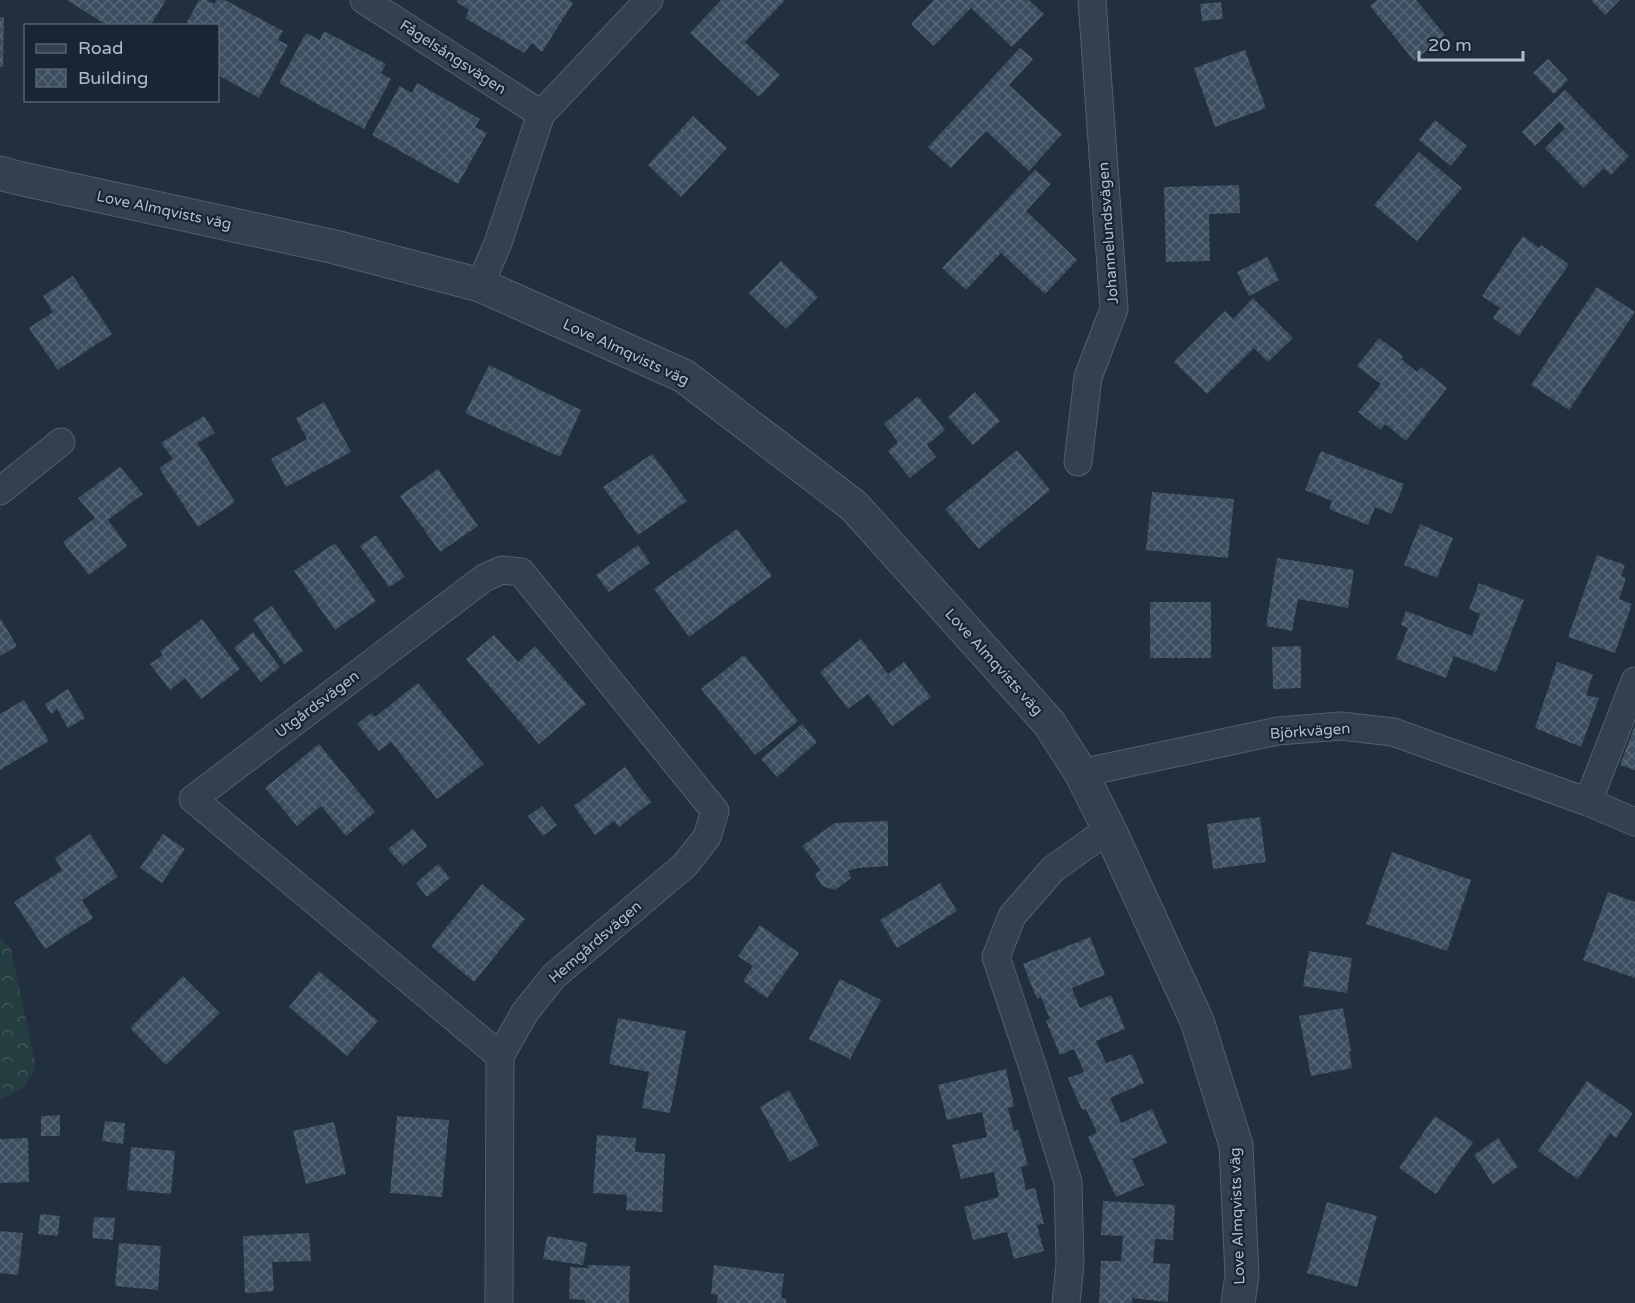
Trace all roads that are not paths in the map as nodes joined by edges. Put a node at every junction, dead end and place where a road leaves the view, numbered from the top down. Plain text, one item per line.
1 (364, 0) edge
2 (649, 0) edge
3 (1092, 0) edge
4 (542, 114) junction
5 (0, 173) edge
6 (480, 285) junction
7 (61, 442) dead end
8 (1078, 462) dead end
9 (0, 491) edge
10 (1635, 681) edge
11 (1081, 773) junction
12 (1588, 802) junction
13 (715, 812) joint
14 (1635, 822) edge
15 (1109, 829) junction
16 (500, 1056) junction
17 (499, 1303) edge
18 (1066, 1303) edge
19 (1238, 1303) edge

1 - 4 street, Fågelsångsvägen
2 - 4 street
3 - 8 street, Johannelundsvägen
4 - 6 street
5 - 6 street, Love Almqvists väg
6 - 11 street, Love Almqvists väg
7 - 9 street
10 - 12 street
11 - 12 street, Björkvägen
11 - 15 street, Love Almqvists väg
12 - 14 street, Björkvägen
13 - 16 street, Hemgårdsvägen
13 - 16 street, Utgårdsvägen
15 - 18 street
15 - 19 street, Love Almqvists väg
16 - 17 street, Hemgårdsvägen

